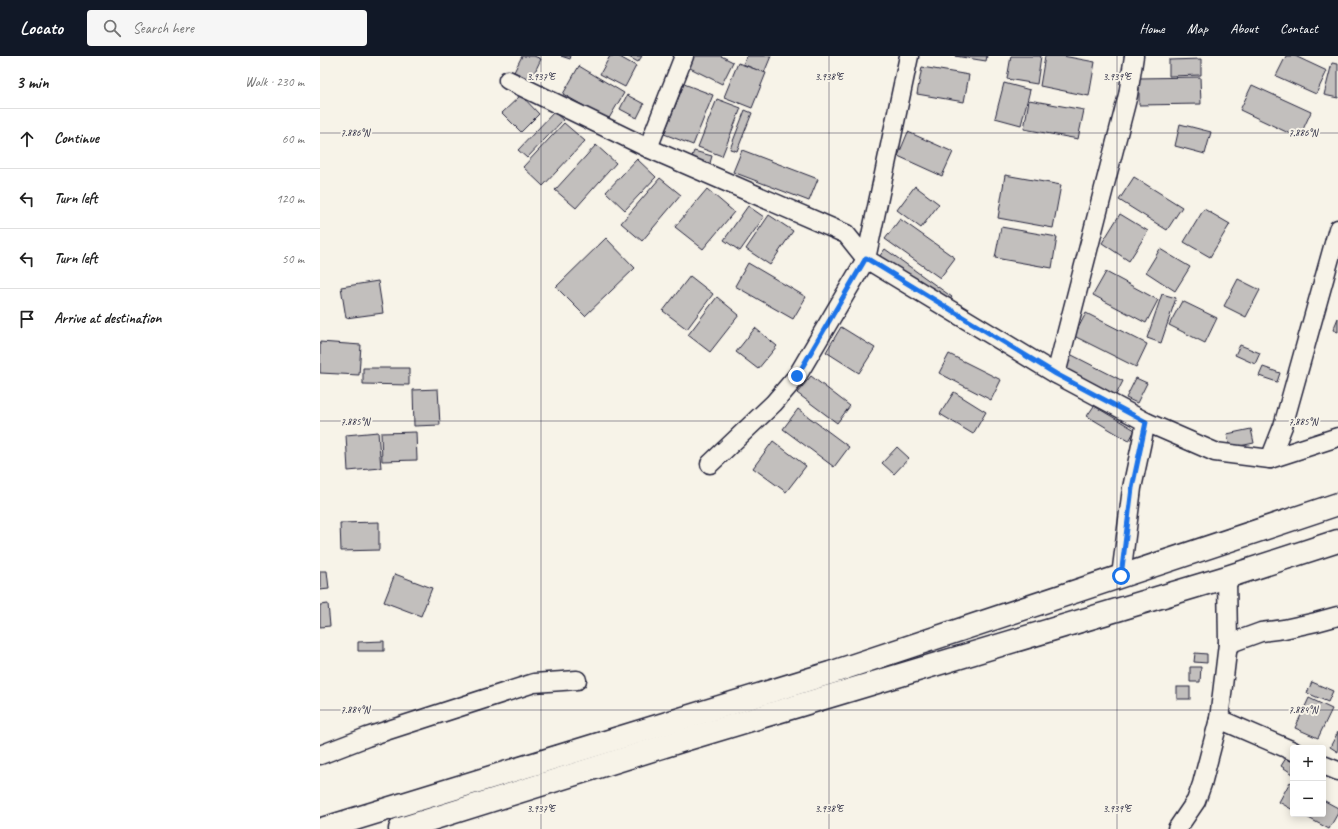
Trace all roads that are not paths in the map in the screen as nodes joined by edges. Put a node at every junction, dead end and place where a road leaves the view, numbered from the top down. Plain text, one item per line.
1 (684, 56) edge
2 (909, 56) edge
3 (1134, 56) edge
4 (508, 80) dead end
5 (648, 148) junction
6 (1338, 228) edge
7 (866, 258) junction
8 (1056, 374) junction
9 (1146, 422) junction
10 (1338, 437) edge
11 (1270, 459) junction
12 (710, 464) dead end
13 (1338, 504) edge
14 (1338, 541) edge
15 (1121, 576) junction
16 (1227, 577) junction
17 (1338, 616) edge
18 (1228, 644) junction
19 (830, 673) junction
20 (576, 680) dead end
21 (837, 694) junction
22 (1220, 719) junction
23 (1290, 750) edge
24 (320, 754) edge
25 (1326, 766) edge
26 (1338, 771) edge
27 (322, 829) edge
28 (400, 829) edge
29 (1177, 829) edge

1 - 5 street
2 - 7 street
3 - 8 street
4 - 5 street
5 - 7 street
6 - 11 street
7 - 8 street
7 - 12 street
8 - 9 street
9 - 11 street
9 - 15 street
10 - 11 street
13 - 15 highway
14 - 16 highway
15 - 19 highway
16 - 18 street
16 - 21 highway
17 - 18 street
18 - 22 street
19 - 21 highway
19 - 27 highway
20 - 24 street
21 - 28 highway
22 - 23 street
22 - 29 street
25 - 26 street

